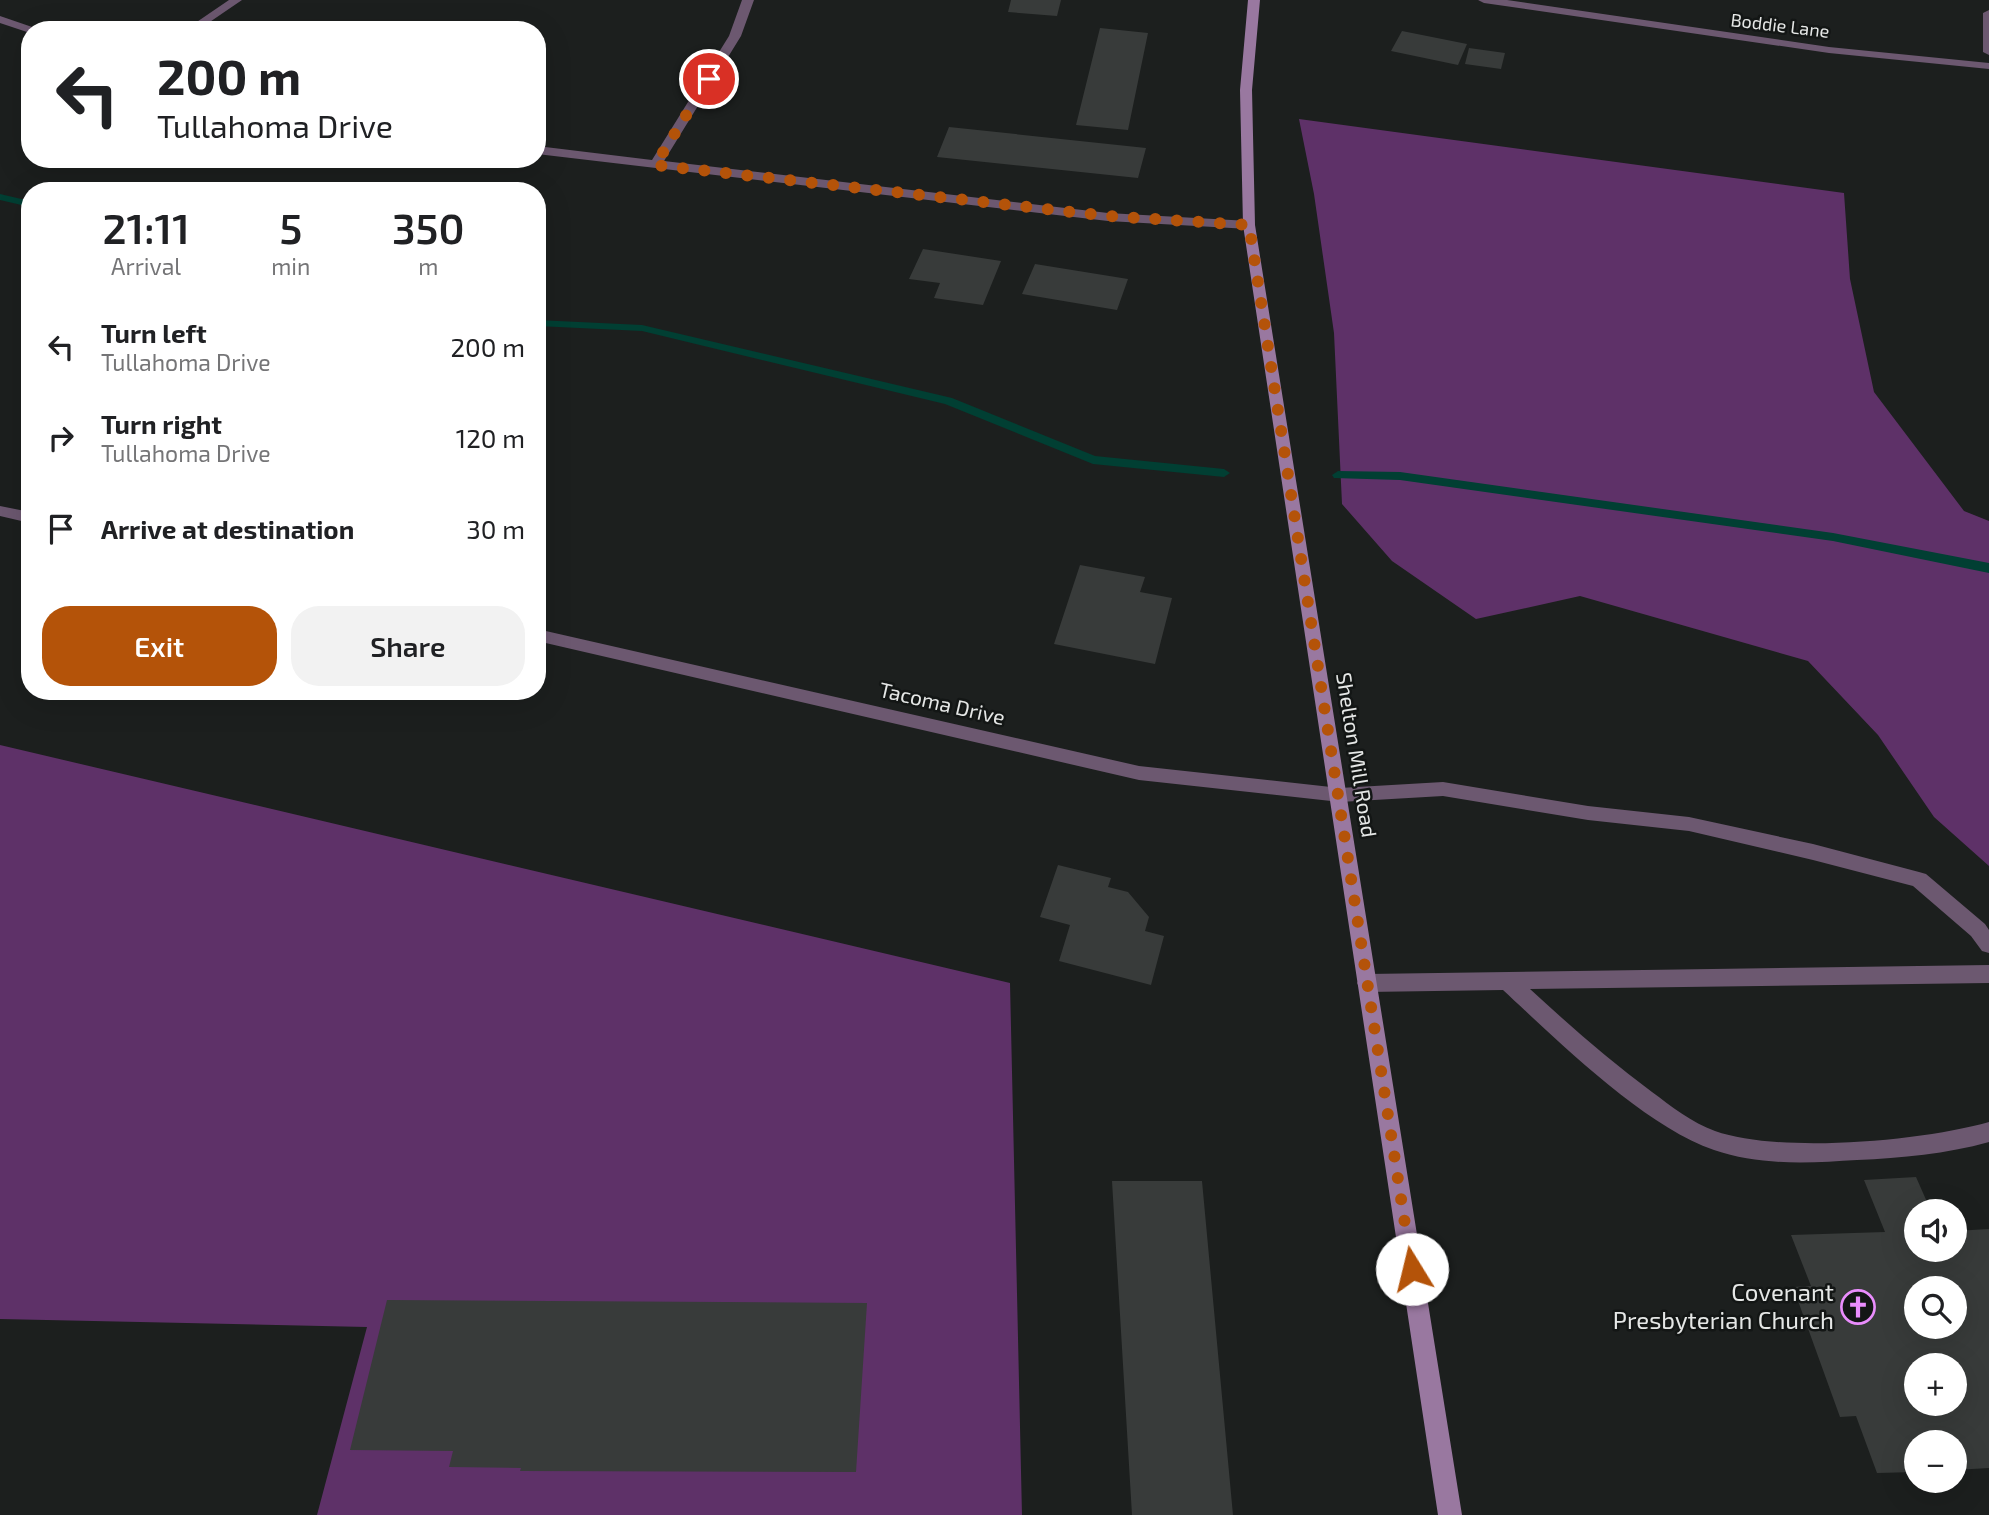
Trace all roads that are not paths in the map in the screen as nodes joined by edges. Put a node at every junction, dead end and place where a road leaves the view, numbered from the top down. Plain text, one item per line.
1 (236, 0) edge
2 (748, 0) edge
3 (1254, 0) edge
4 (1484, 0) edge
5 (1989, 13) edge
6 (0, 19) edge
7 (204, 21) edge
8 (21, 26) edge
9 (1989, 52) edge
10 (1989, 66) edge
11 (546, 151) edge
12 (655, 165) junction
13 (1249, 225) junction
14 (0, 511) edge
15 (21, 516) edge
16 (546, 637) edge
17 (1340, 794) junction
18 (1989, 945) edge
19 (1989, 974) edge
20 (1506, 981) junction
21 (1367, 983) junction
22 (1989, 1132) edge
23 (1450, 1515) edge

1 - 7 street
2 - 12 street
3 - 13 street, Shelton Mill Road
4 - 10 street, Boddie Lane
5 - 9 street
6 - 8 street
11 - 12 street
12 - 13 street
13 - 17 street, Shelton Mill Road
14 - 15 street
16 - 17 street, Tacoma Drive
17 - 18 street, Tacoma Drive
17 - 21 street, Shelton Mill Road
19 - 20 street
20 - 21 street
20 - 22 street
21 - 23 street, Shelton Mill Road

